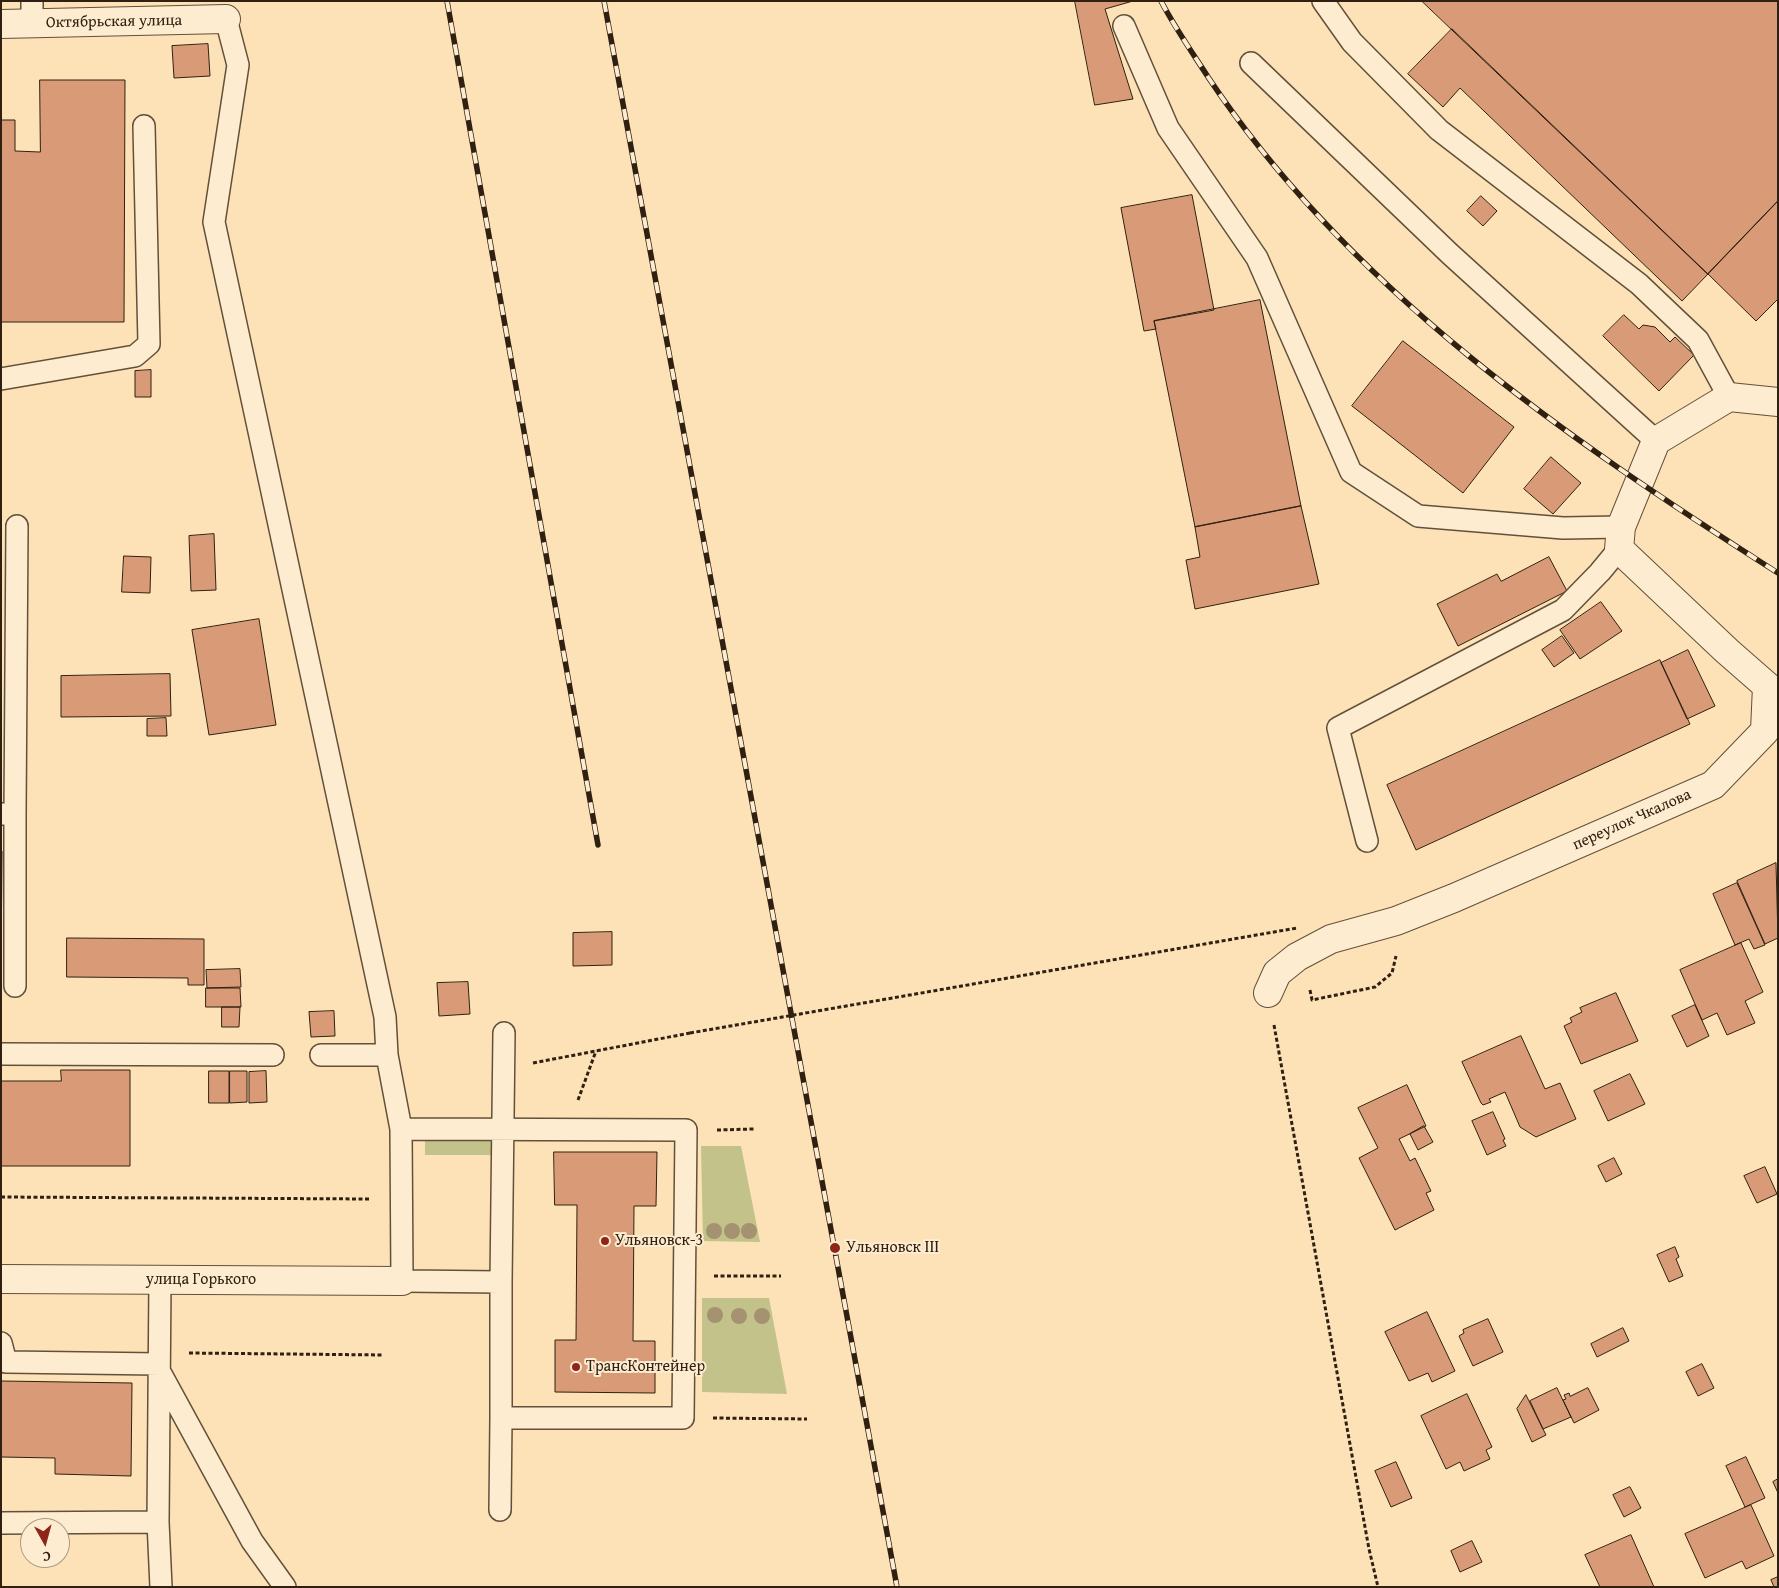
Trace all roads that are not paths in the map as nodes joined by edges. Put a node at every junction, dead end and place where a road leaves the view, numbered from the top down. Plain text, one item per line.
1 (1323, 1) edge
2 (32, 12) edge
3 (226, 19) joint
4 (1, 24) edge
5 (1124, 26) dead end
6 (1251, 63) dead end
7 (144, 126) dead end
8 (1, 379) edge
9 (1729, 397) junction
10 (1778, 402) edge
11 (1656, 441) junction
12 (17, 526) dead end
13 (1620, 538) junction
14 (9, 620) edge
15 (8, 814) edge
16 (1367, 841) dead end
17 (15, 986) dead end
18 (1268, 993) road end
19 (504, 1033) dead end
20 (1, 1054) edge
21 (387, 1054) junction
22 (273, 1055) dead end
23 (321, 1055) dead end
24 (401, 1129) junction
25 (503, 1130) junction
26 (1, 1278) edge
27 (160, 1280) junction
28 (402, 1282) junction
29 (501, 1282) junction
30 (1, 1343) edge
31 (159, 1368) junction
32 (501, 1418) junction
33 (500, 1510) dead end
34 (158, 1522) junction
35 (1, 1523) edge
36 (161, 1587) edge
37 (284, 1587) edge

1 - 9 lane
2 - 3 street, Октябрьская улица
2 - 4 street, Октябрьская улица
3 - 21 lane
5 - 13 lane
6 - 11 lane
7 - 8 lane
9 - 10 street
9 - 11 street
11 - 13 street
12 - 14 lane
13 - 16 lane
13 - 18 street, переулок Чкалова
14 - 15 lane
15 - 17 lane
19 - 25 lane
20 - 22 lane
21 - 23 lane
21 - 24 lane
24 - 25 lane
24 - 28 lane
25 - 29 lane
25 - 32 lane
26 - 27 street, улица Горького
27 - 28 street, улица Горького
27 - 31 lane
28 - 29 lane
29 - 32 lane
30 - 31 lane
31 - 34 lane
31 - 37 lane
32 - 33 lane
34 - 35 lane
34 - 36 lane

